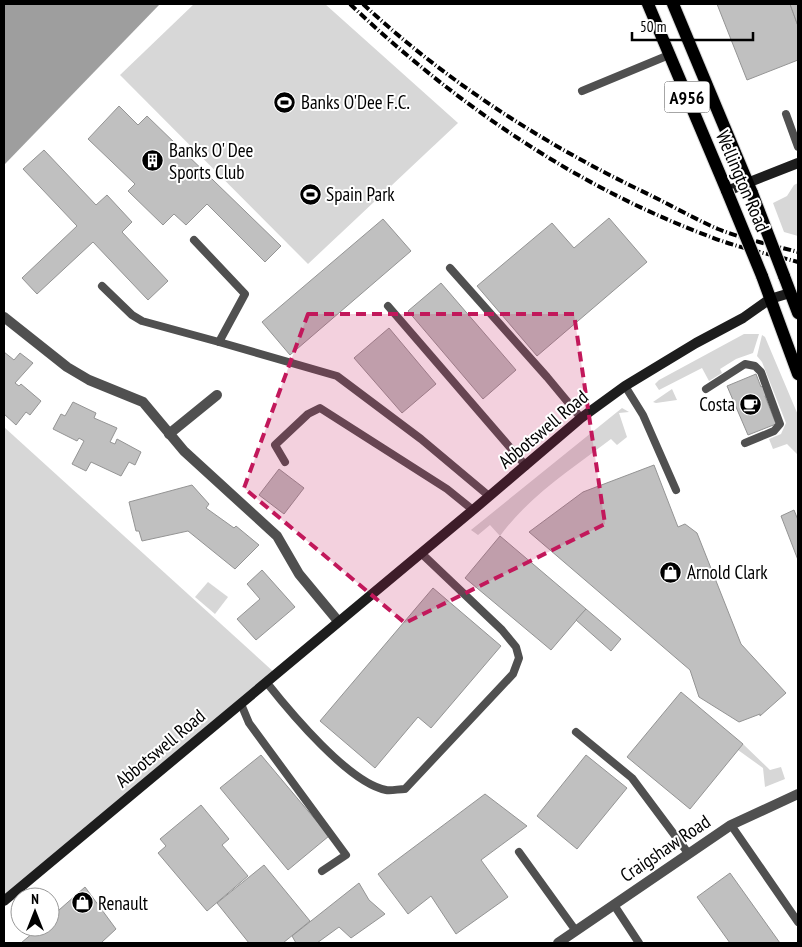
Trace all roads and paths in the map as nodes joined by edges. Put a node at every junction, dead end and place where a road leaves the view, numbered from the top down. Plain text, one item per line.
1 (648, 4) edge
2 (673, 4) edge
3 (669, 55) junction
4 (582, 91) dead end
5 (786, 114) dead end
6 (798, 148) edge
7 (798, 163) edge
8 (749, 188) junction
9 (727, 191) junction
10 (194, 240) dead end
11 (450, 268) dead end
12 (102, 286) dead end
13 (790, 293) junction
14 (770, 299) junction
15 (388, 306) dead end
16 (798, 313) edge
17 (4, 317) edge
18 (218, 342) junction
19 (798, 374) edge
20 (625, 386) junction
21 (706, 390) dead end
22 (217, 395) dead end
23 (581, 418) junction
24 (169, 434) junction
25 (745, 443) dead end
26 (285, 462) dead end
27 (526, 466) junction
28 (676, 490) dead end
29 (489, 496) junction
30 (474, 510) junction
31 (421, 553) junction
32 (338, 621) junction
33 (267, 683) junction
34 (241, 704) junction
35 (576, 732) dead end
36 (798, 794) edge
37 (731, 825) junction
38 (519, 852) dead end
39 (688, 853) junction
40 (322, 871) dead end
41 (4, 901) edge
42 (614, 905) junction
43 (798, 922) edge
44 (576, 931) junction
45 (558, 943) edge
46 (640, 943) edge

1 - 3 main road, Wellington Road / A956
2 - 8 main road, Wellington Road / A956
3 - 4 lane
3 - 9 main road, Wellington Road / A956
5 - 6 lane
7 - 8 street
8 - 9 street
8 - 13 main road, Wellington Road / A956, bridge
9 - 14 main road, Wellington Road / A956, bridge
10 - 18 lane
11 - 23 lane
12 - 18 lane
13 - 14 street, Abbotswell Road
13 - 16 main road, Wellington Road / A956
14 - 19 main road, Wellington Road / A956
14 - 20 street, Abbotswell Road
15 - 27 lane
17 - 24 street
18 - 29 lane
20 - 23 street, Abbotswell Road
20 - 28 lane
21 - 25 lane
22 - 24 street
23 - 27 street, Abbotswell Road
24 - 32 street
26 - 30 lane
27 - 29 street, Abbotswell Road
29 - 30 street, Abbotswell Road
30 - 31 street, Abbotswell Road
31 - 32 street, Abbotswell Road
31 - 33 lane
32 - 33 street, Abbotswell Road
33 - 34 street, Abbotswell Road
34 - 40 lane
34 - 41 street, Abbotswell Road
35 - 39 lane
36 - 37 street, Craigshaw Road
37 - 39 street, Craigshaw Road
37 - 43 lane
38 - 44 lane
39 - 42 street, Craigshaw Road
42 - 44 street, Craigshaw Road
42 - 46 lane
44 - 45 street, Craigshaw Road

